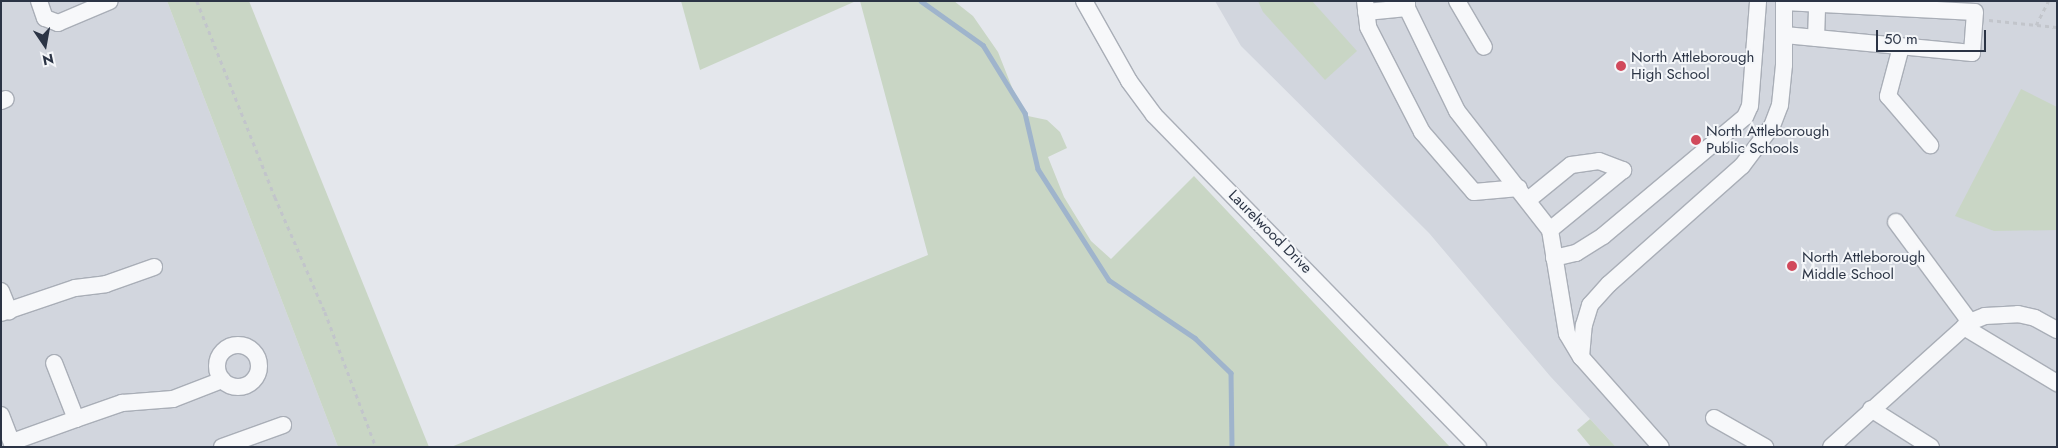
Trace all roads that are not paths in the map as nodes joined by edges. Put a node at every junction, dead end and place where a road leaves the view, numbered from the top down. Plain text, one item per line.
1 (39, 1) edge
2 (110, 1) edge
3 (1084, 1) edge
4 (1457, 1) edge
5 (1758, 1) edge
6 (1784, 2) edge
7 (1817, 4) junction
8 (1407, 5) edge
9 (1366, 6) edge
10 (1785, 35) junction
11 (1816, 38) junction
12 (1484, 47) dead end
13 (1901, 47) junction
14 (1750, 106) junction
15 (1776, 117) junction
16 (1930, 145) dead end
17 (1523, 194) junction
18 (1896, 222) dead end
19 (1550, 230) junction
20 (1554, 258) junction
21 (154, 267) dead end
22 (1, 291) edge
23 (5, 312) edge
24 (1967, 324) junction
25 (2057, 330) edge
26 (1581, 357) junction
27 (54, 363) dead end
28 (222, 380) dead end
29 (2057, 383) edge
30 (1870, 409) junction
31 (1, 415) edge
32 (1714, 418) dead end
33 (76, 419) junction
34 (283, 425) dead end
35 (9, 440) edge
36 (222, 447) edge
37 (1478, 447) edge
38 (1661, 447) edge
39 (1765, 447) edge
40 (1831, 447) edge
41 (1931, 447) edge

1 - 2 street
3 - 37 street, Laurelwood Drive
4 - 12 street
5 - 14 street
6 - 7 street
6 - 10 street
7 - 11 street
7 - 13 street
8 - 9 street
8 - 17 street
9 - 17 street
10 - 11 street
10 - 15 street
11 - 13 street
13 - 16 street
14 - 15 street
14 - 20 street
15 - 26 street
17 - 19 street
17 - 19 street
18 - 24 street
19 - 20 street
20 - 26 street
21 - 23 street
22 - 23 street
24 - 25 street
24 - 29 street
24 - 30 street
26 - 38 street
27 - 33 street
28 - 33 street
30 - 40 street
30 - 41 street
31 - 35 street
32 - 39 street
33 - 35 street
34 - 36 street

